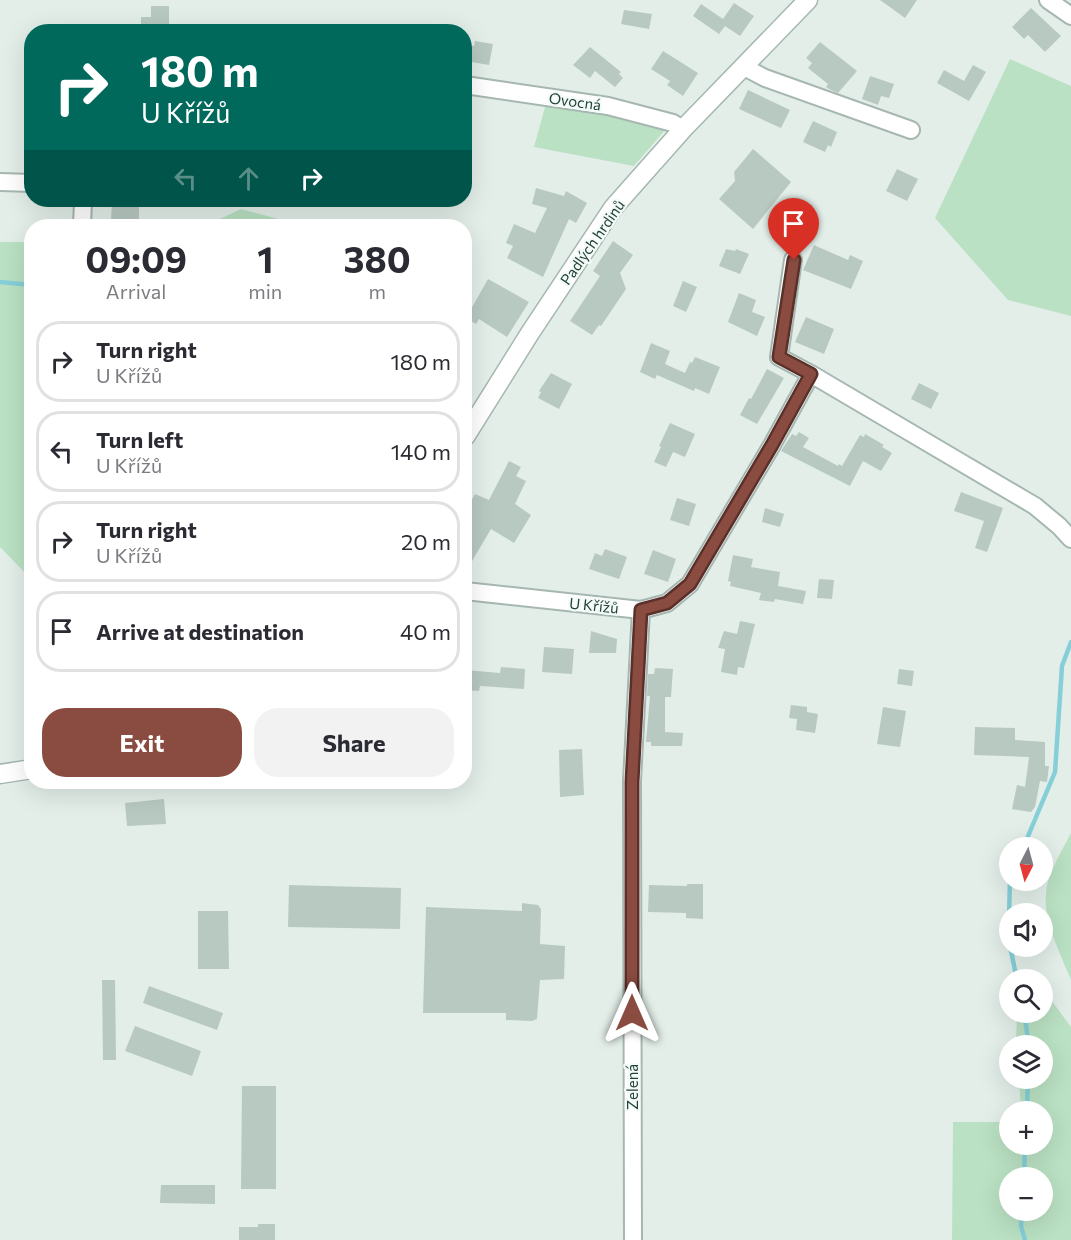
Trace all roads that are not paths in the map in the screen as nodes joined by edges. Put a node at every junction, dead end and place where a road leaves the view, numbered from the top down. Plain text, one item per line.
1 (808, 0) edge
2 (1048, 0) edge
3 (1071, 16) edge
4 (744, 68) junction
5 (472, 86) edge
6 (683, 129) junction
7 (911, 130) dead end
8 (0, 182) edge
9 (24, 183) edge
10 (794, 260) dead end
11 (811, 374) junction
12 (472, 426) edge
13 (1071, 539) edge
14 (472, 592) edge
15 (641, 610) junction
16 (24, 770) edge
17 (0, 774) edge
18 (633, 1240) edge

1 - 4 street, Padlých hrdinů
2 - 3 street
4 - 6 street, Padlých hrdinů
4 - 7 street
5 - 6 street, Ovocná
6 - 12 street, Padlých hrdinů
8 - 9 street
10 - 11 street
11 - 13 street
11 - 15 street, U Křížů
14 - 15 street, U Křížů
15 - 18 street, Zelená
16 - 17 street

